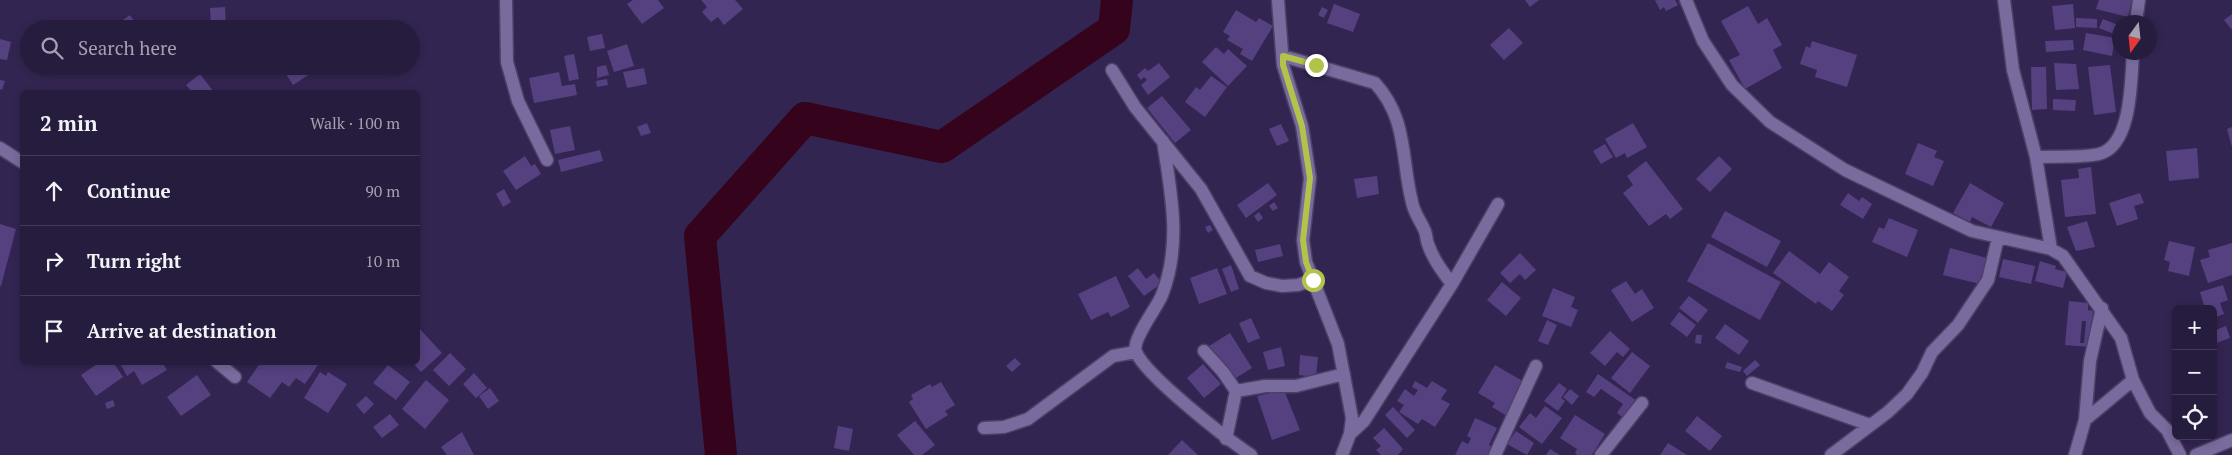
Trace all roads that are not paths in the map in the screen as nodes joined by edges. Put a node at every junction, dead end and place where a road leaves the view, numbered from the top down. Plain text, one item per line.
1 (506, 0) edge
2 (1278, 0) edge
3 (1686, 0) edge
4 (2004, 0) edge
5 (2139, 0) edge
6 (2137, 15) edge
7 (1283, 56) junction
8 (2132, 60) edge
9 (1112, 70) dead end
10 (1163, 141) junction
11 (0, 148) edge
12 (2036, 157) junction
13 (547, 160) dead end
14 (20, 161) edge
15 (1498, 204) dead end
16 (1998, 238) junction
17 (2051, 249) junction
18 (1313, 280) junction
19 (1452, 284) junction
20 (2102, 308) junction
21 (1204, 351) dead end
22 (1136, 352) junction
23 (221, 365) edge
24 (1536, 366) dead end
25 (1344, 374) junction
26 (235, 377) dead end
27 (2133, 380) junction
28 (1752, 383) dead end
29 (1236, 391) junction
30 (1642, 403) dead end
31 (2085, 420) junction
32 (1870, 425) junction
33 (984, 428) dead end
34 (1350, 434) junction
35 (1226, 439) junction
36 (2232, 440) edge
37 (1251, 455) edge
38 (1342, 455) edge
39 (1495, 455) edge
40 (1601, 455) edge
41 (1831, 455) edge
42 (2075, 455) edge
43 (2180, 455) edge
44 (2196, 455) edge

1 - 13 street
2 - 7 street
3 - 16 street
4 - 12 street
5 - 6 street
7 - 18 street
7 - 19 street
8 - 12 street
9 - 10 street
10 - 18 street
10 - 22 street
11 - 14 street
12 - 17 street
15 - 19 street
16 - 17 street
16 - 32 street
17 - 20 street
18 - 25 street
19 - 34 street
20 - 27 street
20 - 31 street
21 - 29 street
22 - 33 street
22 - 35 street
23 - 26 street
24 - 39 street
25 - 29 street
25 - 34 street
27 - 31 street
27 - 43 street
28 - 32 street
29 - 35 street
30 - 40 street
31 - 42 street
32 - 41 street
34 - 38 street
35 - 37 street
36 - 44 street

